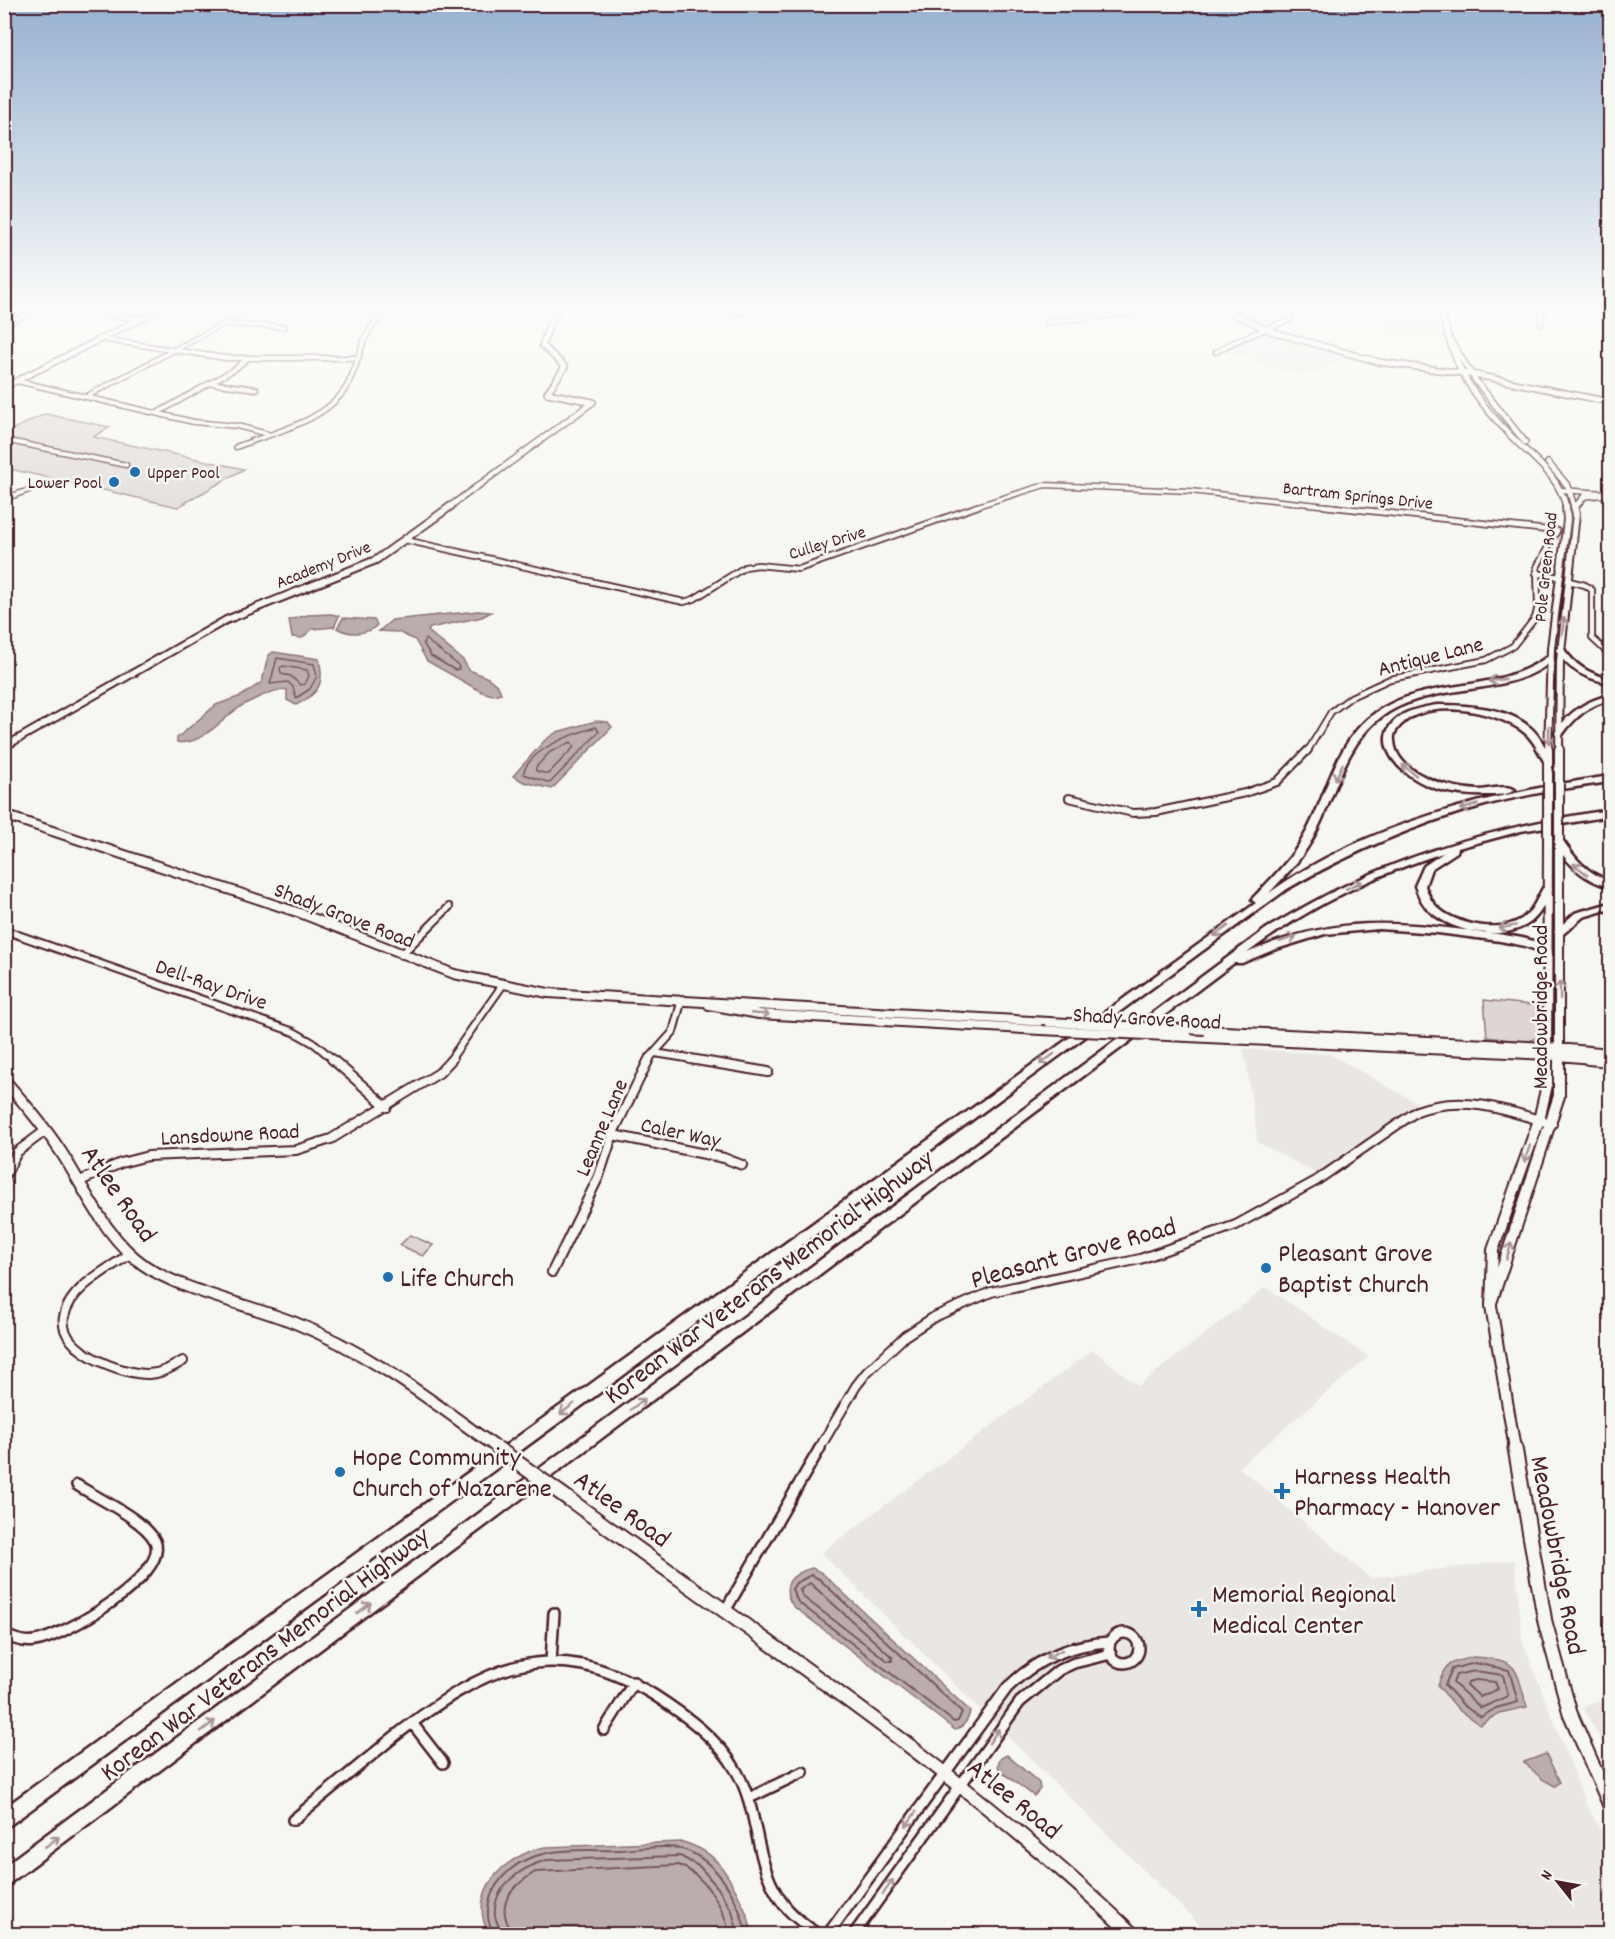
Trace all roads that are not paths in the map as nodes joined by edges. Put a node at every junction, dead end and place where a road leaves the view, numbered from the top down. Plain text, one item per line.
1 (116, 402) edge
2 (175, 402) edge
3 (334, 402) edge
4 (591, 402) edge
5 (1484, 402) edge
6 (1493, 402) edge
7 (158, 412) junction
8 (267, 434) junction
9 (4, 440) edge
10 (236, 447) dead end
11 (126, 465) dead end
12 (30, 490) dead end
13 (1156, 490) joint
14 (1561, 490) junction
15 (1570, 490) junction
16 (1611, 494) edge
17 (4, 499) edge
18 (1575, 508) junction
19 (1557, 531) joint
20 (405, 540) junction
21 (1571, 561) junction
22 (1536, 573) junction
23 (1560, 577) junction
24 (1569, 581) junction
25 (1560, 650) junction
26 (1611, 655) edge
27 (1550, 659) junction
28 (1611, 681) edge
29 (1611, 698) edge
30 (1559, 733) junction
31 (4, 747) edge
32 (1548, 766) junction
33 (1559, 768) joint
34 (1611, 779) edge
35 (1546, 788) junction
36 (1069, 798) dead end
37 (1611, 813) edge
38 (4, 814) edge
39 (1569, 819) junction
40 (1611, 819) edge
41 (1559, 841) junction
42 (1468, 842) junction
43 (1548, 843) joint
44 (1611, 884) edge
45 (1547, 890) junction
46 (1611, 906) edge
47 (449, 907) dead end
48 (1244, 915) junction
49 (4, 930) edge
50 (1560, 932) junction
51 (1547, 951) junction
52 (401, 955) junction
53 (1216, 971) junction
54 (502, 986) junction
55 (682, 999) junction
56 (920, 1019) junction
57 (1548, 1051) junction
58 (1561, 1052) junction
59 (654, 1053) junction
60 (1611, 1053) edge
61 (1611, 1061) edge
62 (768, 1072) dead end
63 (4, 1080) edge
64 (387, 1107) junction
65 (1539, 1120) junction
66 (1552, 1124) junction
67 (45, 1131) junction
68 (613, 1136) junction
69 (742, 1165) dead end
70 (4, 1178) edge
71 (80, 1181) junction
72 (130, 1254) junction
73 (552, 1272) dead end
74 (1491, 1306) junction
75 (183, 1361) dead end
76 (77, 1485) dead end
77 (570, 1500) joint
78 (725, 1611) junction
79 (554, 1613) dead end
80 (4, 1634) edge
81 (1110, 1641) junction
82 (1112, 1654) junction
83 (551, 1662) junction
84 (634, 1682) junction
85 (412, 1724) junction
86 (604, 1730) dead end
87 (443, 1763) dead end
88 (803, 1772) dead end
89 (945, 1772) junction
90 (960, 1784) junction
91 (749, 1798) junction
92 (1611, 1805) edge
93 (4, 1819) edge
94 (293, 1820) dead end
95 (4, 1877) edge
96 (817, 1935) edge
97 (828, 1935) edge
98 (854, 1935) edge
99 (1132, 1935) edge

1 - 7 street
2 - 7 street
3 - 8 street
4 - 20 main road, Academy Drive
5 - 14 main road, Pole Green Road
6 - 15 main road, Pole Green Road
7 - 8 street
8 - 10 street
9 - 11 street
12 - 17 street
13 - 19 street, Bartram Springs Drive
13 - 20 street, Culley Drive
14 - 15 street
14 - 23 main road, Pole Green Road
15 - 16 street
15 - 18 main road, Pole Green Road
16 - 18 main road
18 - 21 main road, Pole Green Road
19 - 22 street, Antique Lane
20 - 31 main road, Academy Drive
21 - 23 main road
21 - 24 main road, Pole Green Road
22 - 23 street
22 - 36 street, Antique Lane
23 - 24 main road
23 - 27 main road, Pole Green Road
25 -> 24 main road, Pole Green Road
24 - 26 street
25 - 28 highway
25 - 30 main road, Pole Green Road
27 -> 32 main road, Pole Green Road
27 -> 48 highway
29 - 30 highway
30 - 33 main road, Pole Green Road
35 -> 32 highway
32 - 43 main road, Pole Green Road, bridge
33 - 41 main road, Pole Green Road, bridge
34 - 35 highway, Korean War Veterans Memorial Highway
35 -> 48 highway, Korean War Veterans Memorial Highway
37 - 39 highway, Korean War Veterans Memorial Highway
38 - 52 main road, Shady Grove Road
39 - 40 highway
39 - 42 highway, Korean War Veterans Memorial Highway
44 -> 41 highway
41 - 50 main road, Meadowbridge Road
45 -> 42 highway
53 -> 42 highway, Korean War Veterans Memorial Highway
43 - 45 main road, Meadowbridge Road
45 - 51 main road, Meadowbridge Road
46 - 50 highway
47 - 52 street
48 -> 93 highway, Korean War Veterans Memorial Highway
49 - 64 street, Dell-Ray Drive
58 -> 50 main road, Meadowbridge Road
53 -> 51 highway
51 - 57 main road, Meadowbridge Road
52 - 54 main road, Shady Grove Road
95 -> 53 highway, Korean War Veterans Memorial Highway
54 - 55 main road, Shady Grove Road
54 - 64 street, Lansdowne Road
55 - 56 main road, Shady Grove Road
55 - 59 street, Leanne Lane
56 - 57 main road, Shady Grove Road, bridge
56 - 57 main road, Shady Grove Road, bridge
57 - 58 main road, Shady Grove Road
57 - 65 main road, Meadowbridge Road
58 - 60 main road, Shady Grove Road
58 - 61 main road, Shady Grove Road
58 - 66 main road, Meadowbridge Road
59 - 62 street
59 - 68 street, Leanne Lane
63 - 67 main road, Atlee Road
64 - 71 street, Lansdowne Road
65 - 66 street, Pleasant Grove Road
65 -> 74 main road, Meadowbridge Road
65 - 78 street, Pleasant Grove Road
74 -> 66 main road, Meadowbridge Road
67 - 70 street
67 - 71 main road, Atlee Road
68 - 69 street, Caler Way
68 - 73 street, Leanne Lane
71 - 72 main road, Atlee Road
72 - 75 street
72 - 77 main road, Atlee Road, bridge
74 - 92 main road, Meadowbridge Road
76 - 80 street
77 - 78 main road, Atlee Road
78 - 89 main road, Atlee Road
79 - 83 street
81 - 82 street
81 - 82 street
81 -> 89 street
90 -> 82 street
83 - 84 street
83 - 85 street
84 - 86 street
84 - 91 street
85 - 87 street
85 - 94 street
88 - 91 street
89 - 90 main road, Atlee Road
89 -> 97 street
98 -> 90 street
90 - 99 main road, Atlee Road
91 - 96 street

